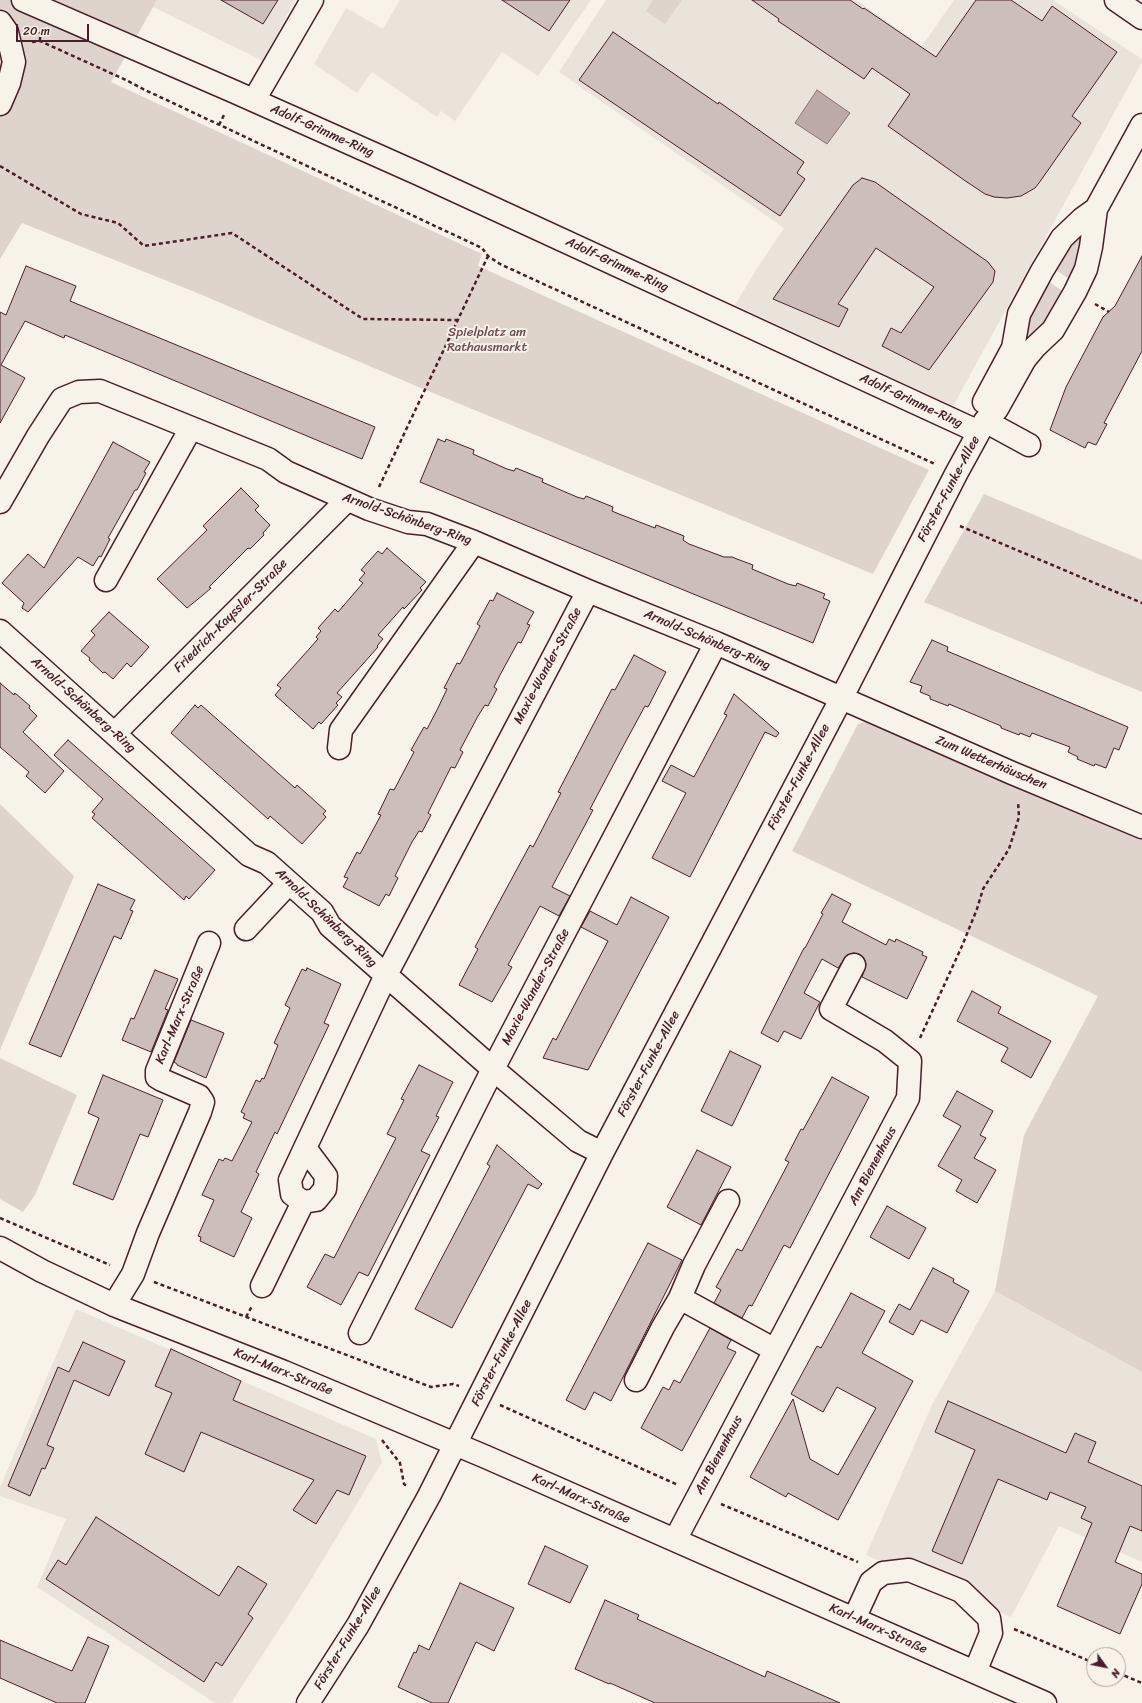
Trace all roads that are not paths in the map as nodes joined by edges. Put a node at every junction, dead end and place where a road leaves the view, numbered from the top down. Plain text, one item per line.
1 (22, 0) edge
2 (312, 0) edge
3 (1116, 0) edge
4 (1142, 18) edge
5 (0, 22) edge
6 (254, 100) junction
7 (0, 104) edge
8 (1142, 126) edge
9 (1096, 209) junction
10 (982, 427) junction
11 (191, 428) junction
12 (1028, 445) dead end
13 (347, 500) junction
14 (0, 502) edge
15 (474, 542) junction
16 (106, 580) dead end
17 (588, 591) junction
18 (0, 631) edge
19 (716, 643) junction
20 (840, 698) junction
21 (115, 733) junction
22 (339, 748) dead end
23 (1142, 826) edge
24 (290, 883) junction
25 (246, 929) dead end
26 (209, 943) dead end
27 (854, 965) dead end
28 (386, 975) junction
29 (493, 1069) junction
30 (304, 1148) junction
31 (602, 1153) junction
32 (728, 1201) dead end
33 (303, 1202) junction
34 (0, 1248) edge
35 (262, 1286) dead end
36 (680, 1298) junction
37 (114, 1305) junction
38 (360, 1333) dead end
39 (775, 1350) junction
40 (636, 1380) dead end
41 (456, 1444) junction
42 (675, 1540) junction
43 (854, 1619) junction
44 (975, 1672) junction
45 (308, 1703) edge
46 (1044, 1703) edge

1 - 6 street, Adolf-Grimme-Ring
2 - 6 street, Adolf-Grimme-Ring
3 - 4 street
5 - 7 street
6 - 10 street, Adolf-Grimme-Ring
8 - 9 street, Förster-Funke-Allee
9 - 10 street, Förster-Funke-Allee
9 - 10 street, Förster-Funke-Allee
10 - 12 street, Adolf-Grimme-Ring
10 - 20 street, Förster-Funke-Allee
11 - 13 street, Arnold-Schönberg-Ring
11 - 14 street, Arnold-Schönberg-Ring
11 - 16 street
13 - 15 street, Arnold-Schönberg-Ring
13 - 21 street, Friedrich-Kayssler-Straße
15 - 17 street, Arnold-Schönberg-Ring
15 - 22 street
17 - 19 street, Arnold-Schönberg-Ring
17 - 28 street, Maxie-Wander-Straße
18 - 21 street, Arnold-Schönberg-Ring
19 - 20 street, Arnold-Schönberg-Ring
19 - 29 street, Maxie-Wander-Straße
20 - 23 street, Zum Wetterhäuschen
20 - 31 street, Förster-Funke-Allee
21 - 24 street, Arnold-Schönberg-Ring
24 - 25 street
24 - 28 street, Arnold-Schönberg-Ring
26 - 37 street, Karl-Marx-Straße
27 - 39 street, Am Bienenhaus
28 - 29 street, Arnold-Schönberg-Ring
28 - 30 street, Maxie-Wander-Straße
29 - 31 street, Arnold-Schönberg-Ring
29 - 38 street, Maxie-Wander-Straße
30 - 33 street, Maxie-Wander-Straße
30 - 33 street
31 - 41 street, Förster-Funke-Allee
32 - 36 street
33 - 35 street
34 - 37 street, Karl-Marx-Straße
36 - 39 street
36 - 40 street
37 - 41 street, Karl-Marx-Straße
39 - 42 street, Am Bienenhaus
41 - 42 street, Karl-Marx-Straße
41 - 45 street, Förster-Funke-Allee
42 - 43 street, Karl-Marx-Straße
43 - 44 street, Karl-Marx-Straße
43 - 44 street
44 - 46 street, Karl-Marx-Straße

